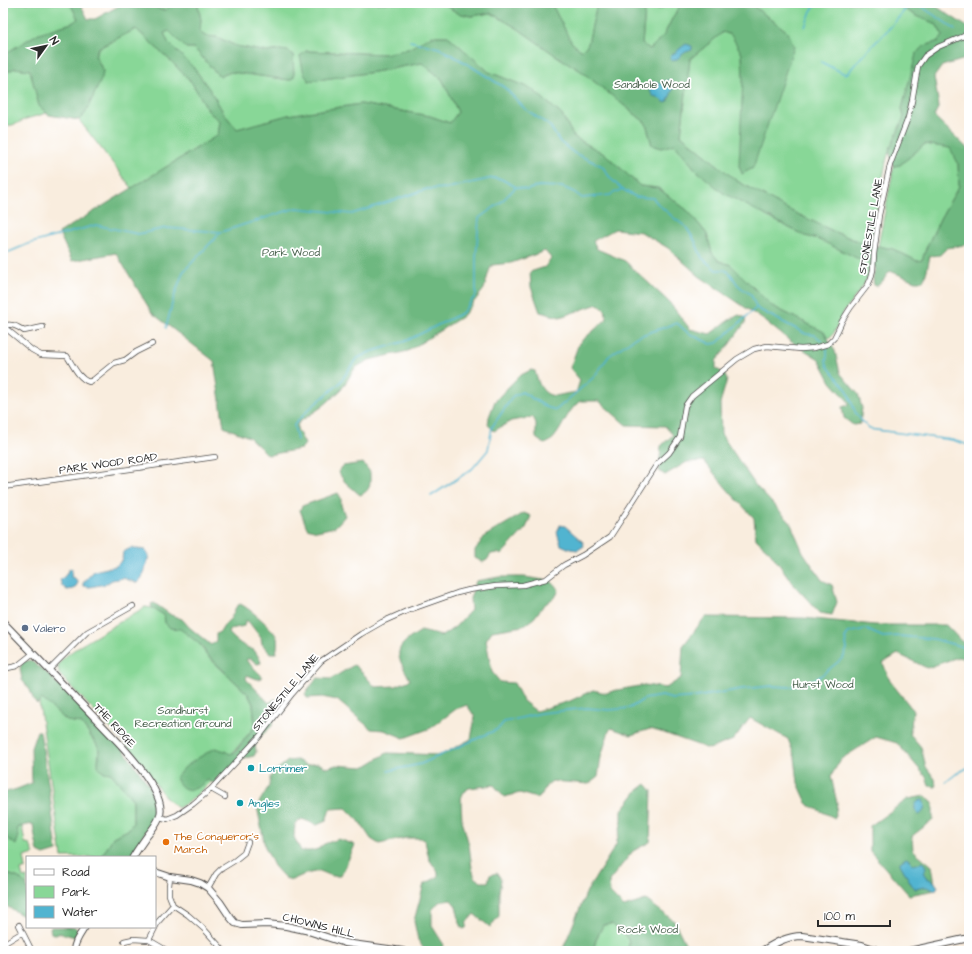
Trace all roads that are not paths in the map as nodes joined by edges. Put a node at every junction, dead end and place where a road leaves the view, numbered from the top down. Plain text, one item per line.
1 (969, 30) edge
2 (3, 326) edge
3 (43, 327) dead end
4 (152, 344) dead end
5 (215, 457) dead end
6 (3, 487) edge
7 (133, 606) dead end
8 (3, 622) edge
9 (32, 654) junction
10 (3, 669) edge
11 (49, 670) junction
12 (211, 789) junction
13 (225, 797) dead end
14 (160, 817) junction
15 (248, 842) dead end
16 (134, 856) edge
17 (156, 872) edge
18 (170, 877) junction
19 (208, 888) junction
20 (173, 905) junction
21 (19, 925) dead end
22 (156, 926) edge
23 (84, 928) edge
24 (155, 928) edge
25 (23, 932) junction
26 (969, 938) edge
27 (149, 940) junction
28 (124, 941) dead end
29 (3, 944) edge
30 (166, 950) dead end
31 (32, 951) edge
32 (74, 951) edge
33 (224, 951) edge
34 (403, 951) edge
35 (762, 951) edge
36 (880, 951) edge
37 (909, 951) edge

1 - 12 street, STONESTILE LANE
2 - 3 street
2 - 4 street
5 - 6 street, PARK WOOD ROAD
7 - 11 street
8 - 9 street, THE RIDGE
9 - 10 street
9 - 11 street, THE RIDGE
11 - 14 street, THE RIDGE
12 - 13 street
12 - 14 street, STONESTILE LANE
14 - 16 street
15 - 19 street
17 - 18 street, CHOWNS HILL
18 - 19 street, CHOWNS HILL
18 - 20 street
19 - 34 street, CHOWNS HILL
20 - 22 street
20 - 33 street
21 - 25 street
23 - 32 street
24 - 27 street
25 - 29 street
25 - 31 street
26 - 37 street
27 - 28 street
27 - 30 street
35 - 36 street

